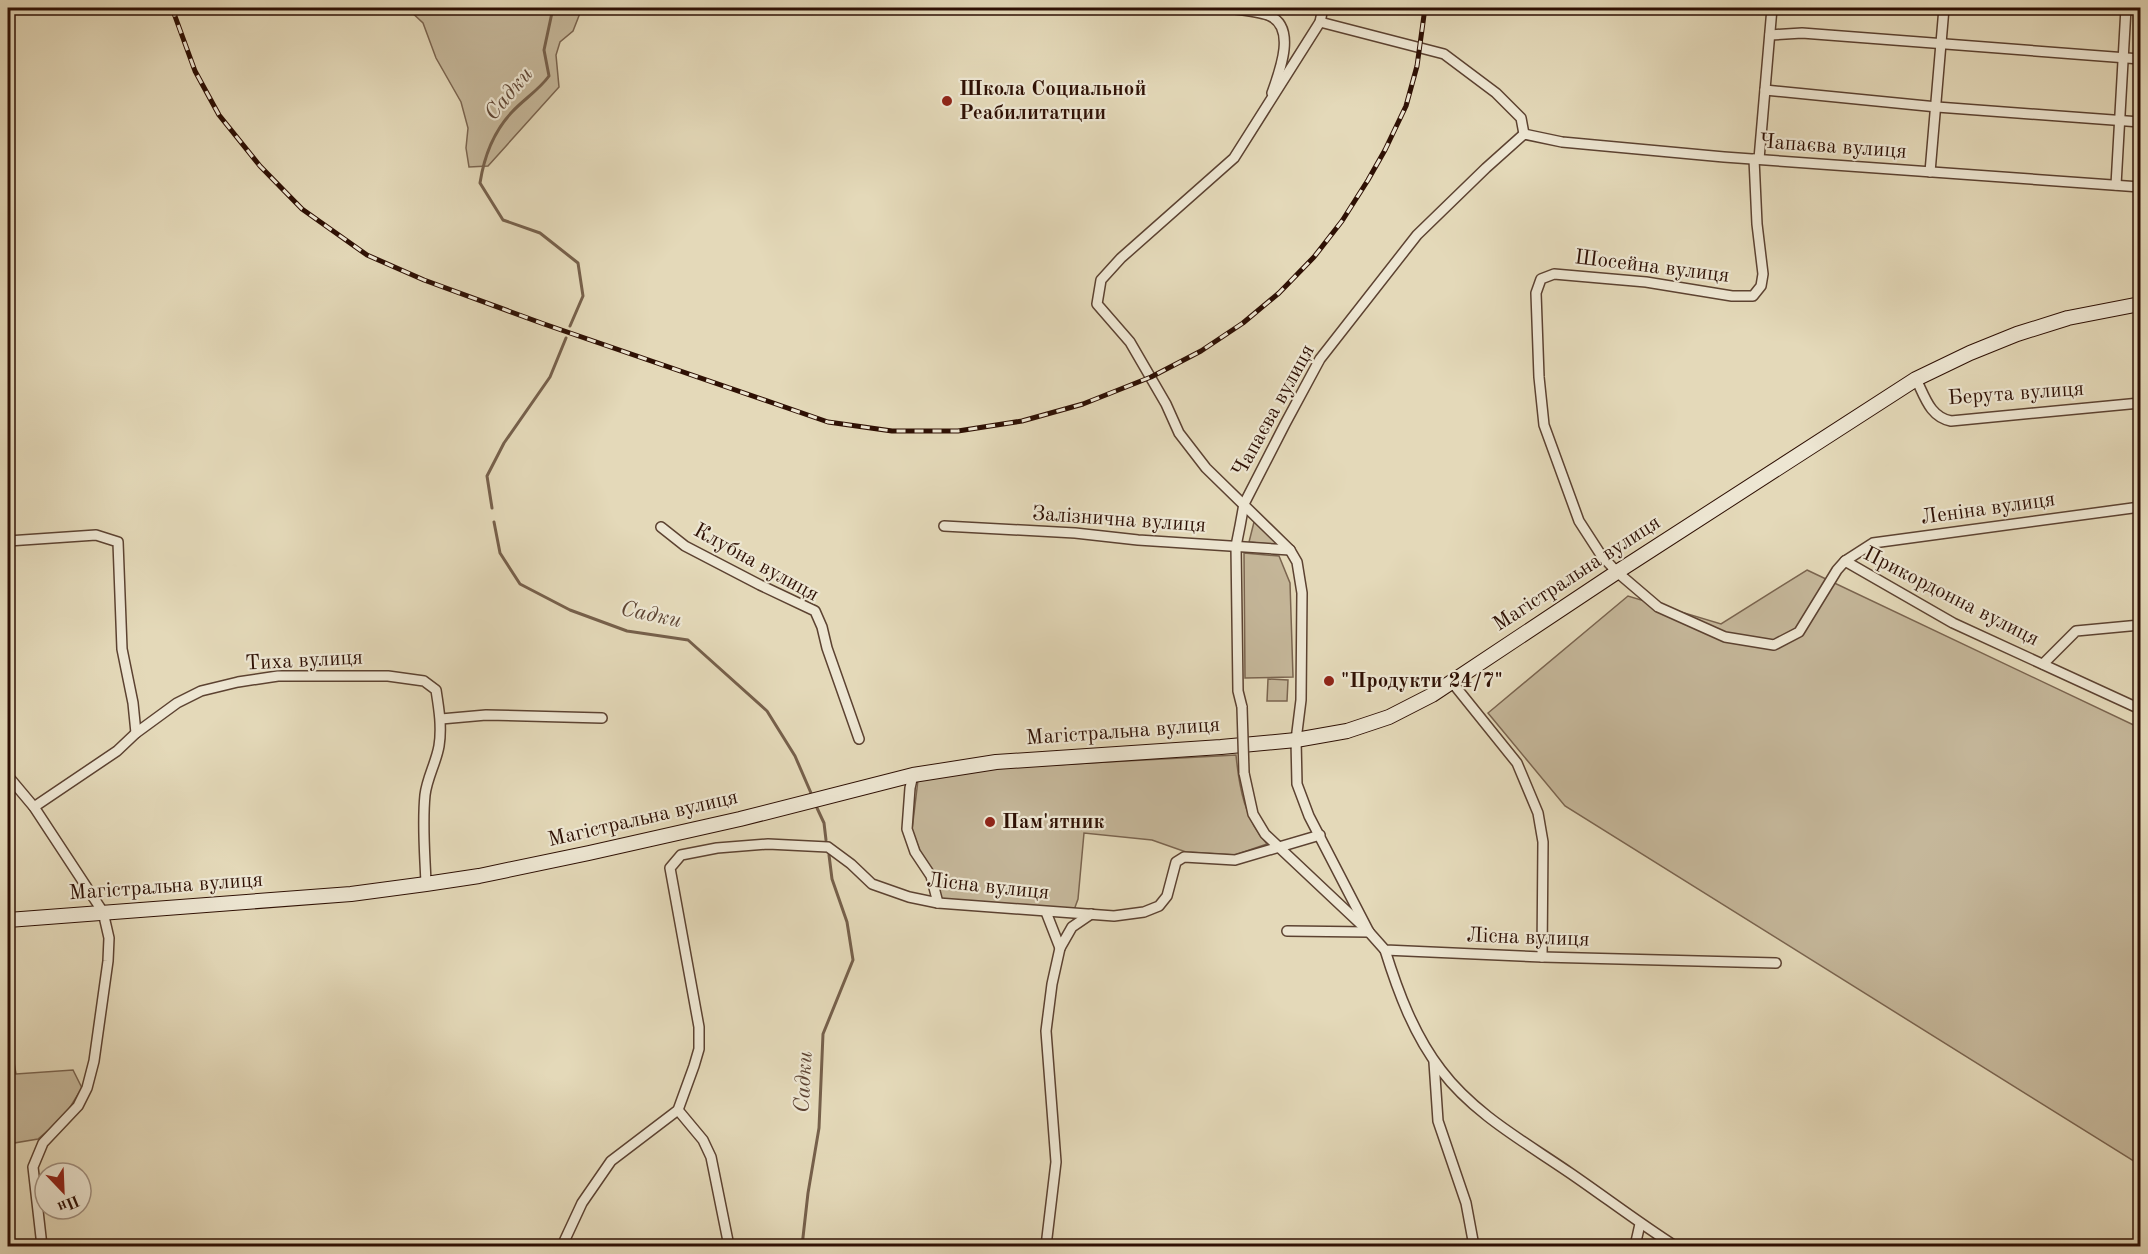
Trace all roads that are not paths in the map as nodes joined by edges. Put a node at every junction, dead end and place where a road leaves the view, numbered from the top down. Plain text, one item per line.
1 (1228, 8) edge
2 (1323, 8) edge
3 (1772, 8) edge
4 (1944, 8) edge
5 (2126, 8) edge
6 (1320, 22) junction
7 (1770, 35) junction
8 (1941, 45) junction
9 (2123, 58) junction
10 (2140, 59) edge
11 (1765, 90) junction
12 (1267, 107) junction
13 (1936, 107) junction
14 (2118, 120) junction
15 (2140, 122) edge
16 (1524, 134) junction
17 (1756, 159) junction
18 (1930, 172) junction
19 (2116, 185) junction
20 (2140, 187) edge
21 (2140, 304) edge
22 (1916, 379) junction
23 (2140, 403) edge
24 (1244, 504) junction
25 (2140, 507) edge
26 (944, 526) dead end
27 (661, 527) dead end
28 (8, 541) edge
29 (1236, 546) junction
30 (1290, 550) junction
31 (1845, 561) junction
32 (1617, 572) junction
33 (2140, 625) edge
34 (2043, 664) junction
35 (1451, 681) junction
36 (2140, 709) edge
37 (602, 718) dead end
38 (441, 719) junction
39 (136, 733) junction
40 (859, 739) dead end
41 (1296, 740) junction
42 (913, 775) junction
43 (8, 776) edge
44 (34, 807) junction
45 (1320, 835) junction
46 (1279, 848) junction
47 (426, 884) junction
48 (938, 903) junction
49 (103, 912) junction
50 (1046, 912) junction
51 (1091, 914) junction
52 (8, 920) edge
53 (1287, 931) dead end
54 (1369, 932) junction
55 (1060, 948) junction
56 (1385, 950) junction
57 (1542, 957) junction
58 (1776, 963) dead end
59 (1434, 1059) junction
60 (678, 1110) junction
61 (1640, 1224) junction
62 (42, 1246) edge
63 (561, 1246) edge
64 (729, 1246) edge
65 (1046, 1246) edge
66 (1474, 1246) edge
67 (1635, 1246) edge
68 (1675, 1246) edge

1 - 12 street
2 - 6 street
3 - 7 street
4 - 8 street
5 - 9 street
6 - 12 street
6 - 16 street
7 - 8 street
7 - 11 street
8 - 9 street
8 - 13 street
9 - 10 street
9 - 14 street
11 - 13 street
11 - 17 street
12 - 24 street
13 - 14 street
13 - 18 street
14 - 15 street
14 - 19 street
16 - 17 street, Чапаєва вулиця
16 - 24 street, Чапаєва вулиця
17 - 18 street, Чапаєва вулиця
17 - 32 street, Шосейна вулиця
18 - 19 street, Чапаєва вулиця
19 - 20 street, Чапаєва вулиця
21 - 22 main road, Магістральна вулиця
22 - 23 street, Берута вулиця
22 - 32 main road, Магістральна вулиця
24 - 29 street, Чапаєва вулиця
24 - 30 street
25 - 31 street, Леніна вулиця
26 - 29 street, Залізнична вулиця
27 - 40 street, Клубна вулиця
28 - 39 street
29 - 30 street, Залізнична вулиця
29 - 46 street, Чапаєва вулиця, bridge
30 - 41 street
31 - 32 street, Прикордонна вулиця
31 - 34 street, Прикордонна вулиця
32 - 35 main road, Магістральна вулиця
33 - 34 street
34 - 36 street, Прикордонна вулиця
35 - 41 main road, Магістральна вулиця
35 - 57 street
37 - 38 street
38 - 39 street, Тиха вулиця
38 - 47 street, Тиха вулиця
39 - 44 street, Тиха вулиця
41 - 42 main road, Магістральна вулиця
41 - 45 street
42 - 47 main road, Магістральна вулиця
42 - 48 street
43 - 44 street
44 - 49 street
45 - 46 street
45 - 54 street
46 - 51 street, Лісна вулиця
46 - 54 street, Чапаєва вулиця
47 - 49 main road, Магістральна вулиця
48 - 50 street, Лісна вулиця
48 - 60 street, Лісна вулиця
49 - 52 main road, Магістральна вулиця
49 - 62 street
50 - 51 street, Лісна вулиця
50 - 55 street
51 - 55 street
53 - 54 street
54 - 56 street
55 - 65 street
56 - 57 street, Лісна вулиця
56 - 59 street
57 - 58 street, Лісна вулиця
59 - 61 street
59 - 66 street
60 - 63 street
60 - 64 street
61 - 67 street
61 - 68 street

